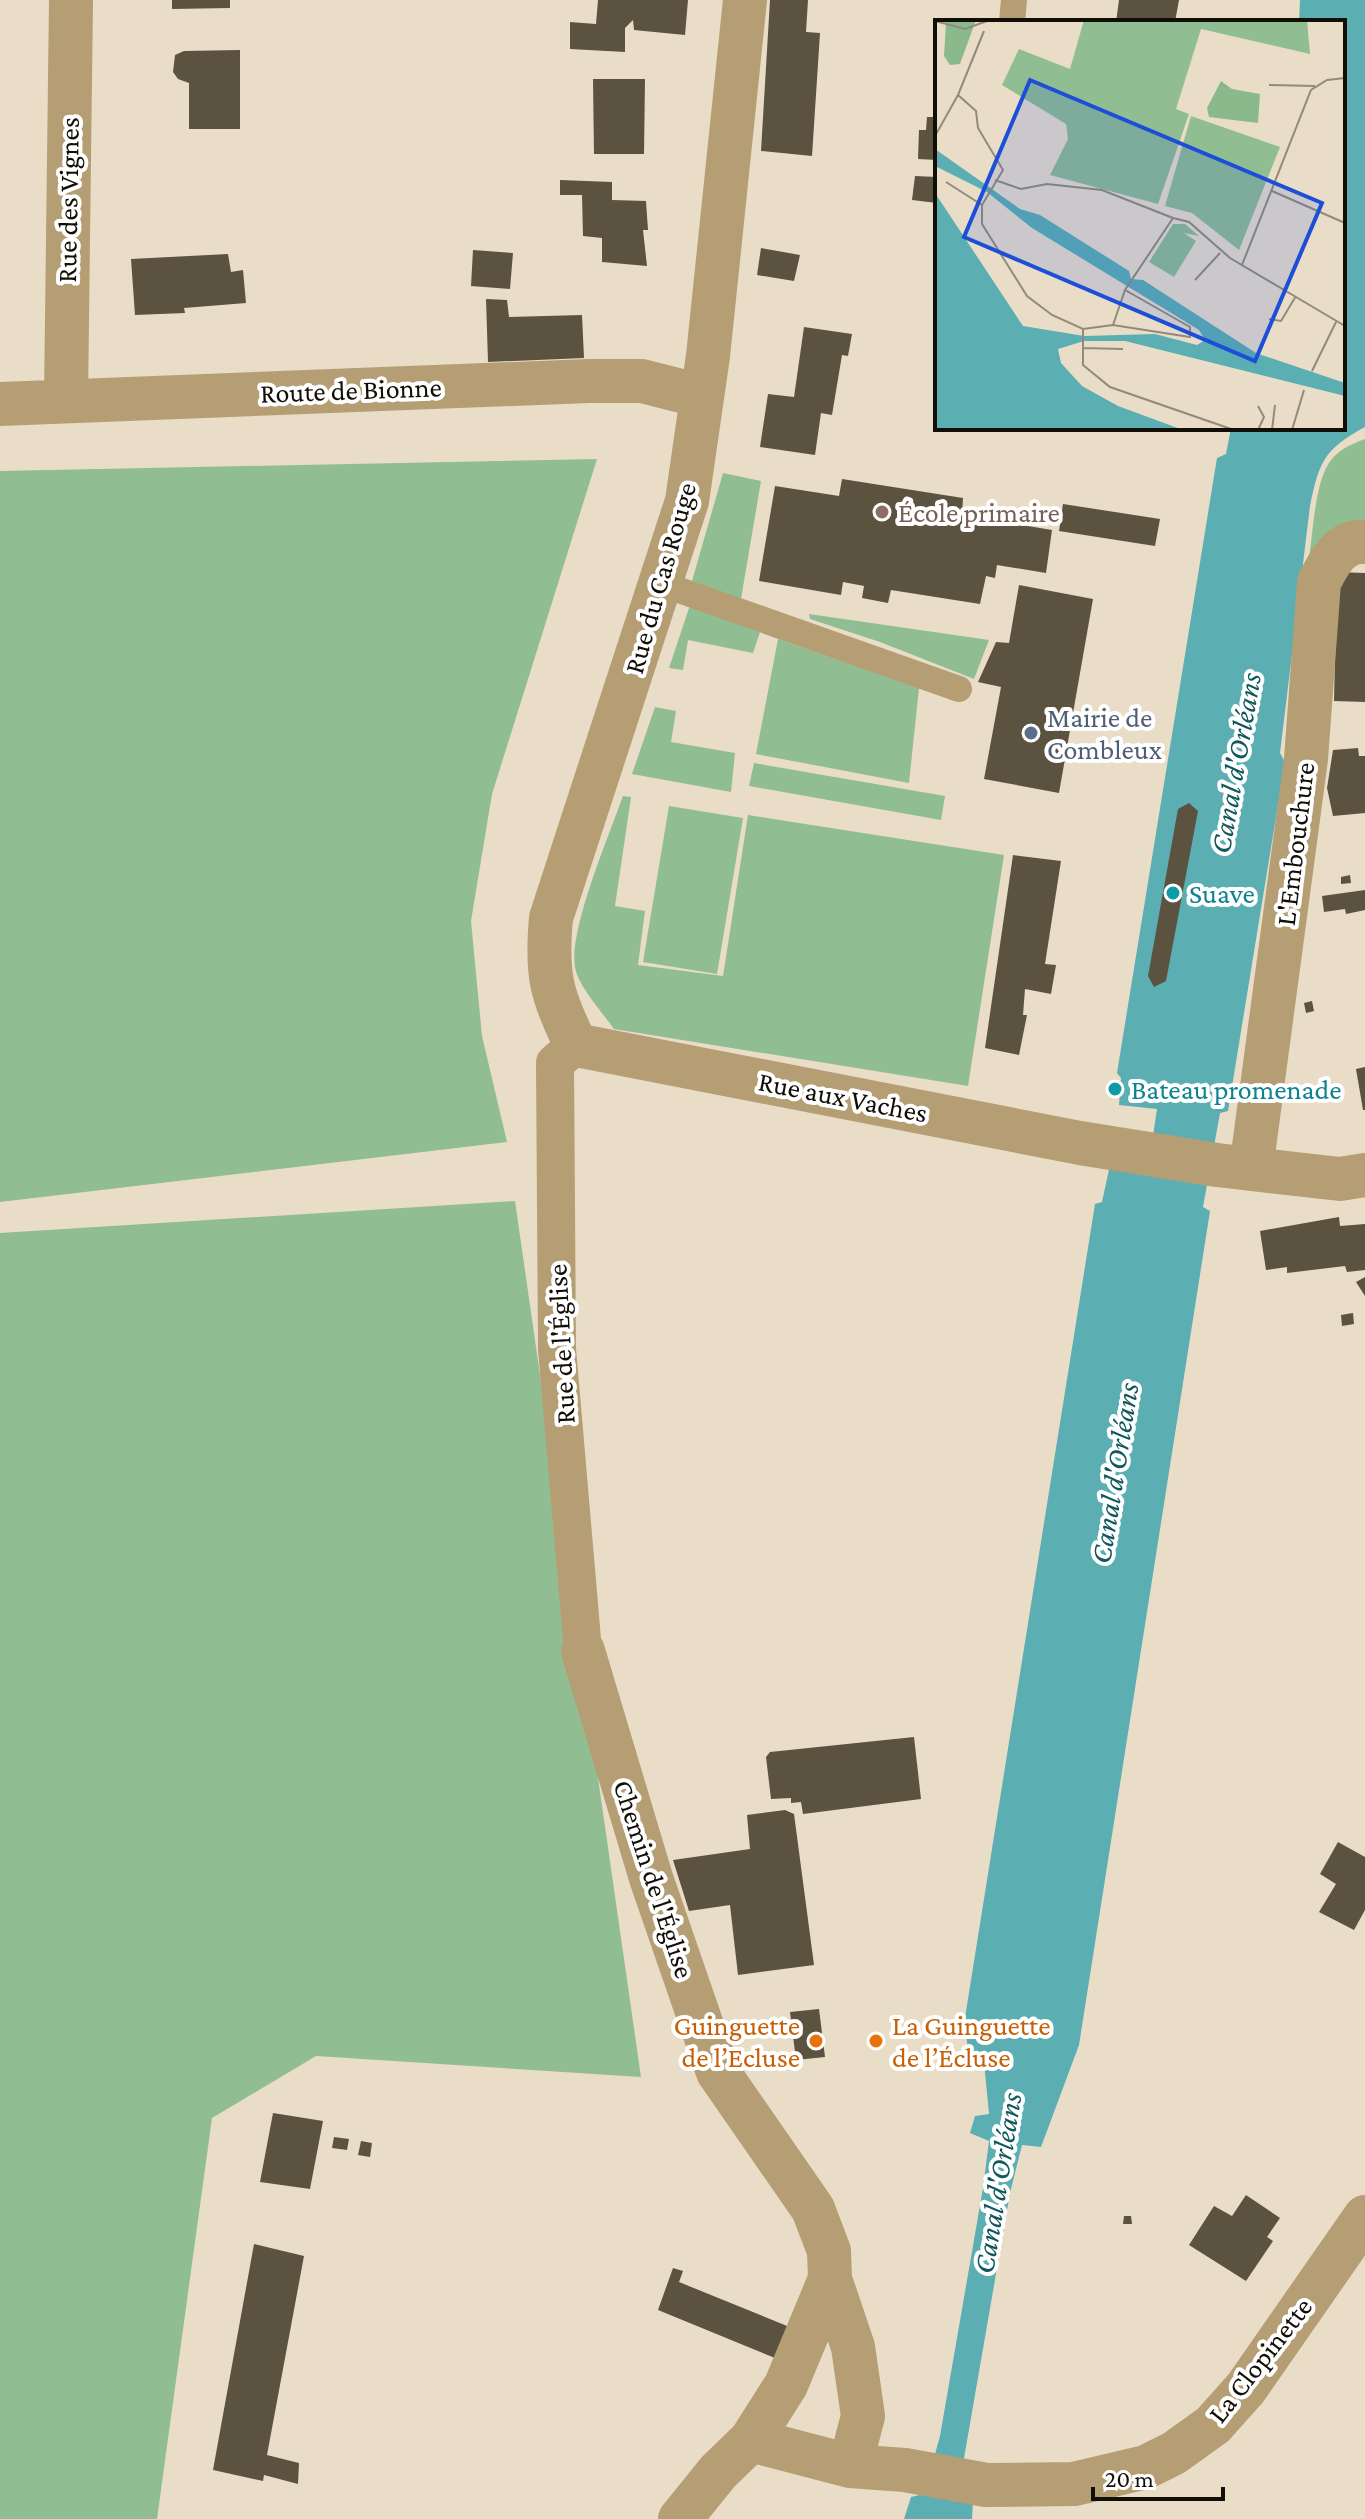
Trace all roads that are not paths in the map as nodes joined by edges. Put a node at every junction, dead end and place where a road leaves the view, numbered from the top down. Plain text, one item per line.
1 (71, 0) edge
2 (745, 0) edge
3 (1014, 0) edge
4 (1012, 20) edge
5 (701, 396) junction
6 (66, 400) junction
7 (0, 404) edge
8 (1365, 542) edge
9 (679, 590) dead end
10 (959, 689) dead end
11 (576, 1045) junction
12 (1234, 1167) junction
13 (1365, 1175) edge
14 (583, 1651) joint
15 (1365, 2217) edge
16 (830, 2279) junction
17 (751, 2440) junction
18 (850, 2466) junction
19 (1071, 2502) edge
20 (680, 2519) edge

1 - 6 street, Rue des Vignes
2 - 5 street, Rue du Cas Rouge
3 - 4 lane
5 - 6 street, Route de Bionne
5 - 11 street, Rue du Cas Rouge
6 - 7 street, Route de Bionne
8 - 12 street, L'Embouchure
9 - 10 lane
11 - 12 street, Rue aux Vaches
11 - 14 street, Rue de l'Église
12 - 13 street
14 - 16 street, Chemin de l'Église
15 - 19 street, La Clopinette
16 - 17 street
16 - 18 street, Chemin de l'Église
17 - 18 street
17 - 20 street
18 - 19 street, La Clopinette

